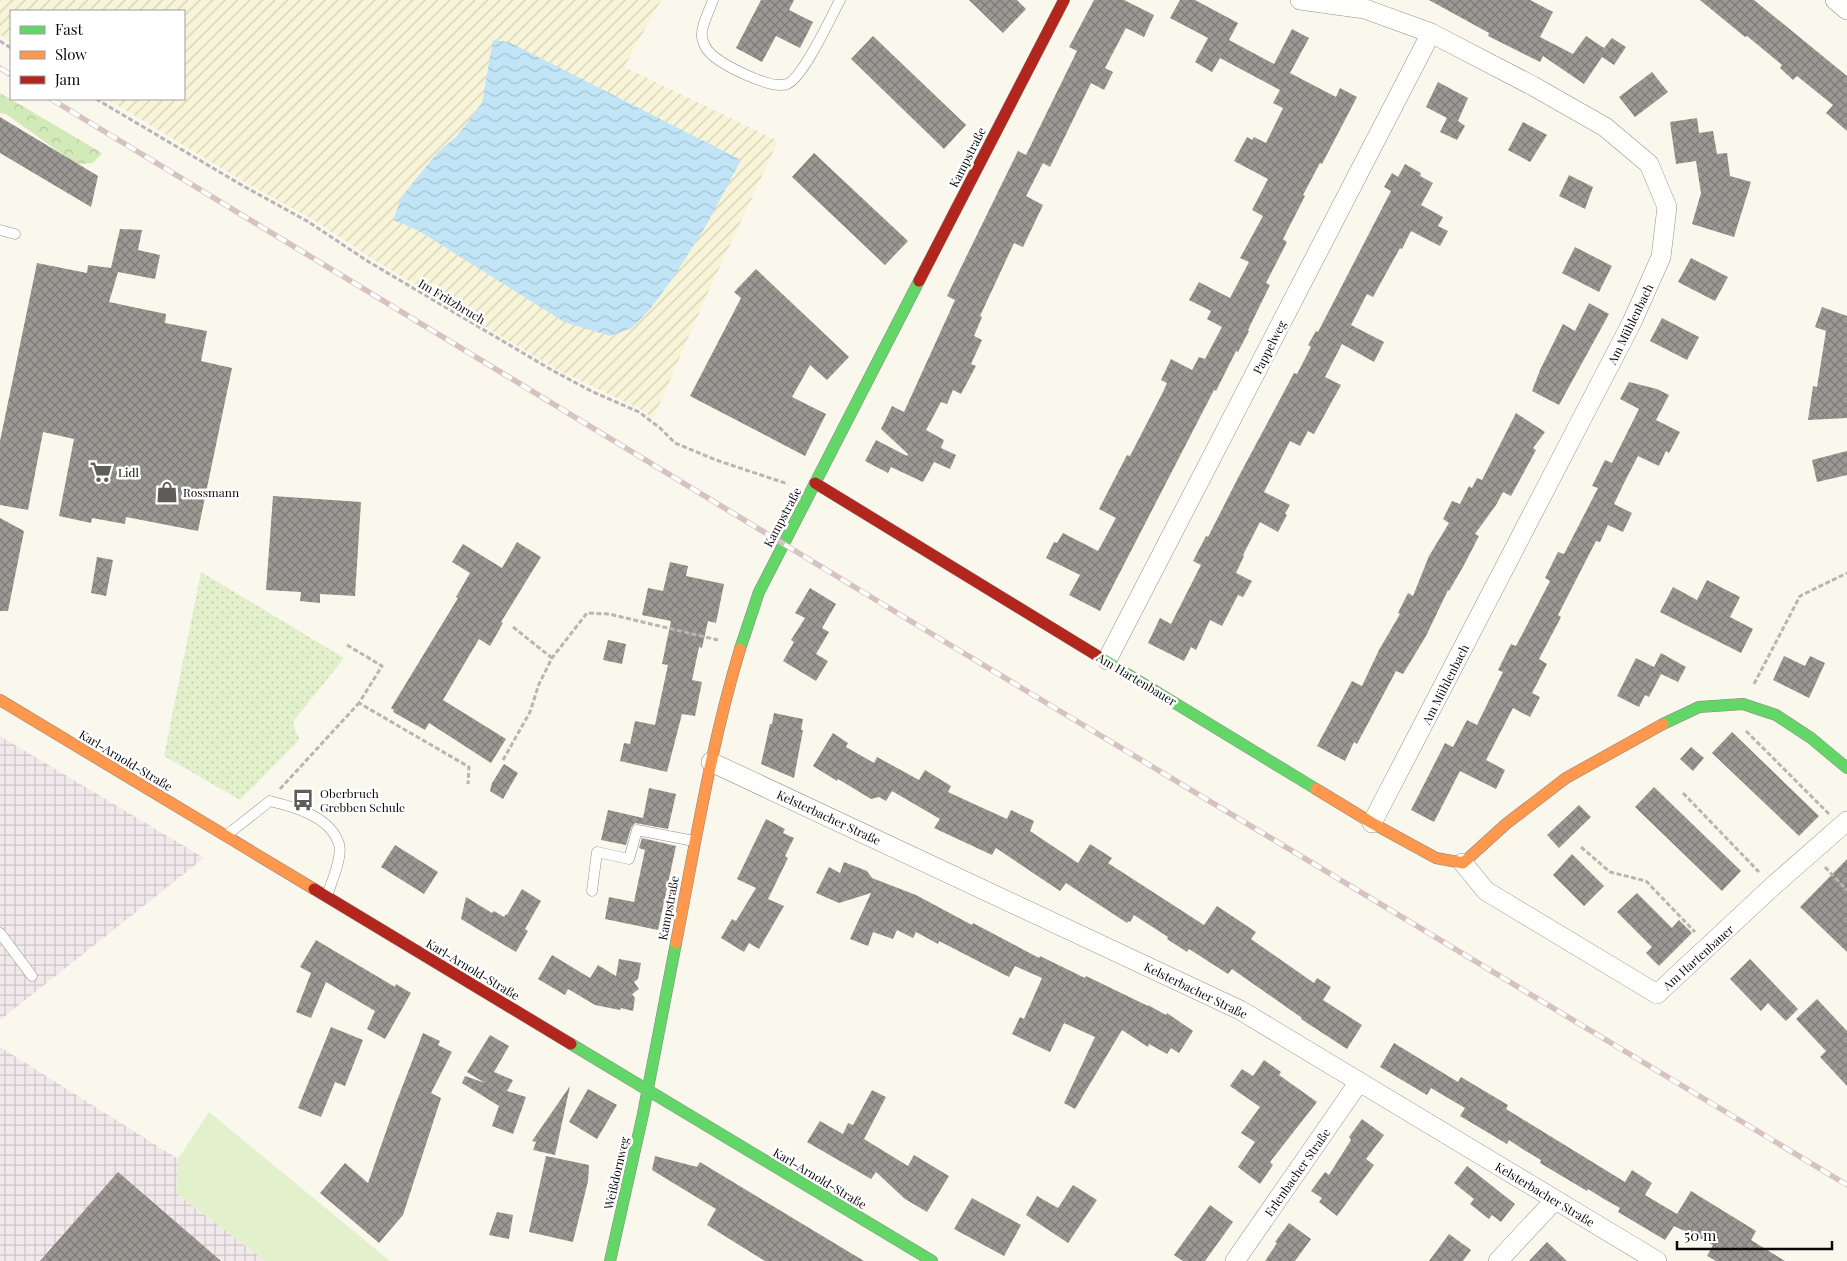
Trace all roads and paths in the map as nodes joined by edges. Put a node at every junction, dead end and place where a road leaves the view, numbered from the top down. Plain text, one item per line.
1 (712, 0) edge
2 (840, 0) edge
3 (1064, 0) edge
4 (1300, 0) edge
5 (1835, 0) edge
6 (1847, 10) edge
7 (1431, 33) junction
8 (98, 100) edge
9 (0, 230) edge
10 (15, 234) dead end
11 (813, 488) junction
12 (1847, 573) edge
13 (513, 627) dead end
14 (348, 645) dead end
15 (741, 645) junction
16 (552, 658) junction
17 (1107, 660) junction
18 (0, 700) edge
19 (360, 703) junction
20 (1726, 704) junction
21 (1743, 704) junction
22 (503, 760) dead end
23 (711, 762) junction
24 (1847, 768) edge
25 (468, 784) dead end
26 (1683, 793) dead end
27 (270, 801) junction
28 (1372, 823) junction
29 (1844, 824) edge
30 (225, 836) junction
31 (696, 841) junction
32 (1581, 847) dead end
33 (1811, 853) junction
34 (1464, 863) junction
35 (1773, 886) junction
36 (1847, 890) edge
37 (592, 891) dead end
38 (327, 897) junction
39 (0, 933) edge
40 (1709, 947) junction
41 (32, 976) dead end
42 (1359, 1082) junction
43 (647, 1091) junction
44 (1555, 1200) junction
45 (610, 1261) edge
46 (932, 1261) edge
47 (1235, 1261) edge
48 (1498, 1261) edge
49 (1657, 1261) edge

1 - 2 lane
3 - 11 street, Kampstraße
4 - 7 street, Am Mühlenbach
5 - 6 street
7 - 17 street, Pappelweg
7 - 28 street, Am Mühlenbach
8 - 11 path, Im Fritzbruch
9 - 10 lane
11 - 15 street, Kampstraße
11 - 17 street, Am Hartenbauer
12 - 21 path
13 - 16 path
14 - 19 path
15 - 16 path
15 - 23 street, Kampstraße
16 - 22 path
17 - 28 street, Am Hartenbauer
18 - 30 street, Karl-Arnold-Straße
19 - 25 path
19 - 27 path
20 - 21 street
20 - 29 path
20 - 34 street
21 - 24 street
23 - 31 street, Kampstraße
23 - 42 street, Kelsterbacher Straße
26 - 35 path
27 - 30 lane
27 - 38 lane
28 - 34 street, Am Hartenbauer
29 - 33 street, Am Hartenbauer
30 - 38 street, Karl-Arnold-Straße
31 - 37 lane
31 - 43 street, Kampstraße
32 - 40 path
33 - 35 street, Am Hartenbauer
33 - 36 path
34 - 40 street, Am Hartenbauer
35 - 40 street, Am Hartenbauer
38 - 43 street, Karl-Arnold-Straße
39 - 41 lane
42 - 44 street, Kelsterbacher Straße
42 - 47 street, Erlenbacher Straße
43 - 45 street, Weißdornweg
43 - 46 street, Karl-Arnold-Straße
44 - 48 street
44 - 49 street, Kelsterbacher Straße

